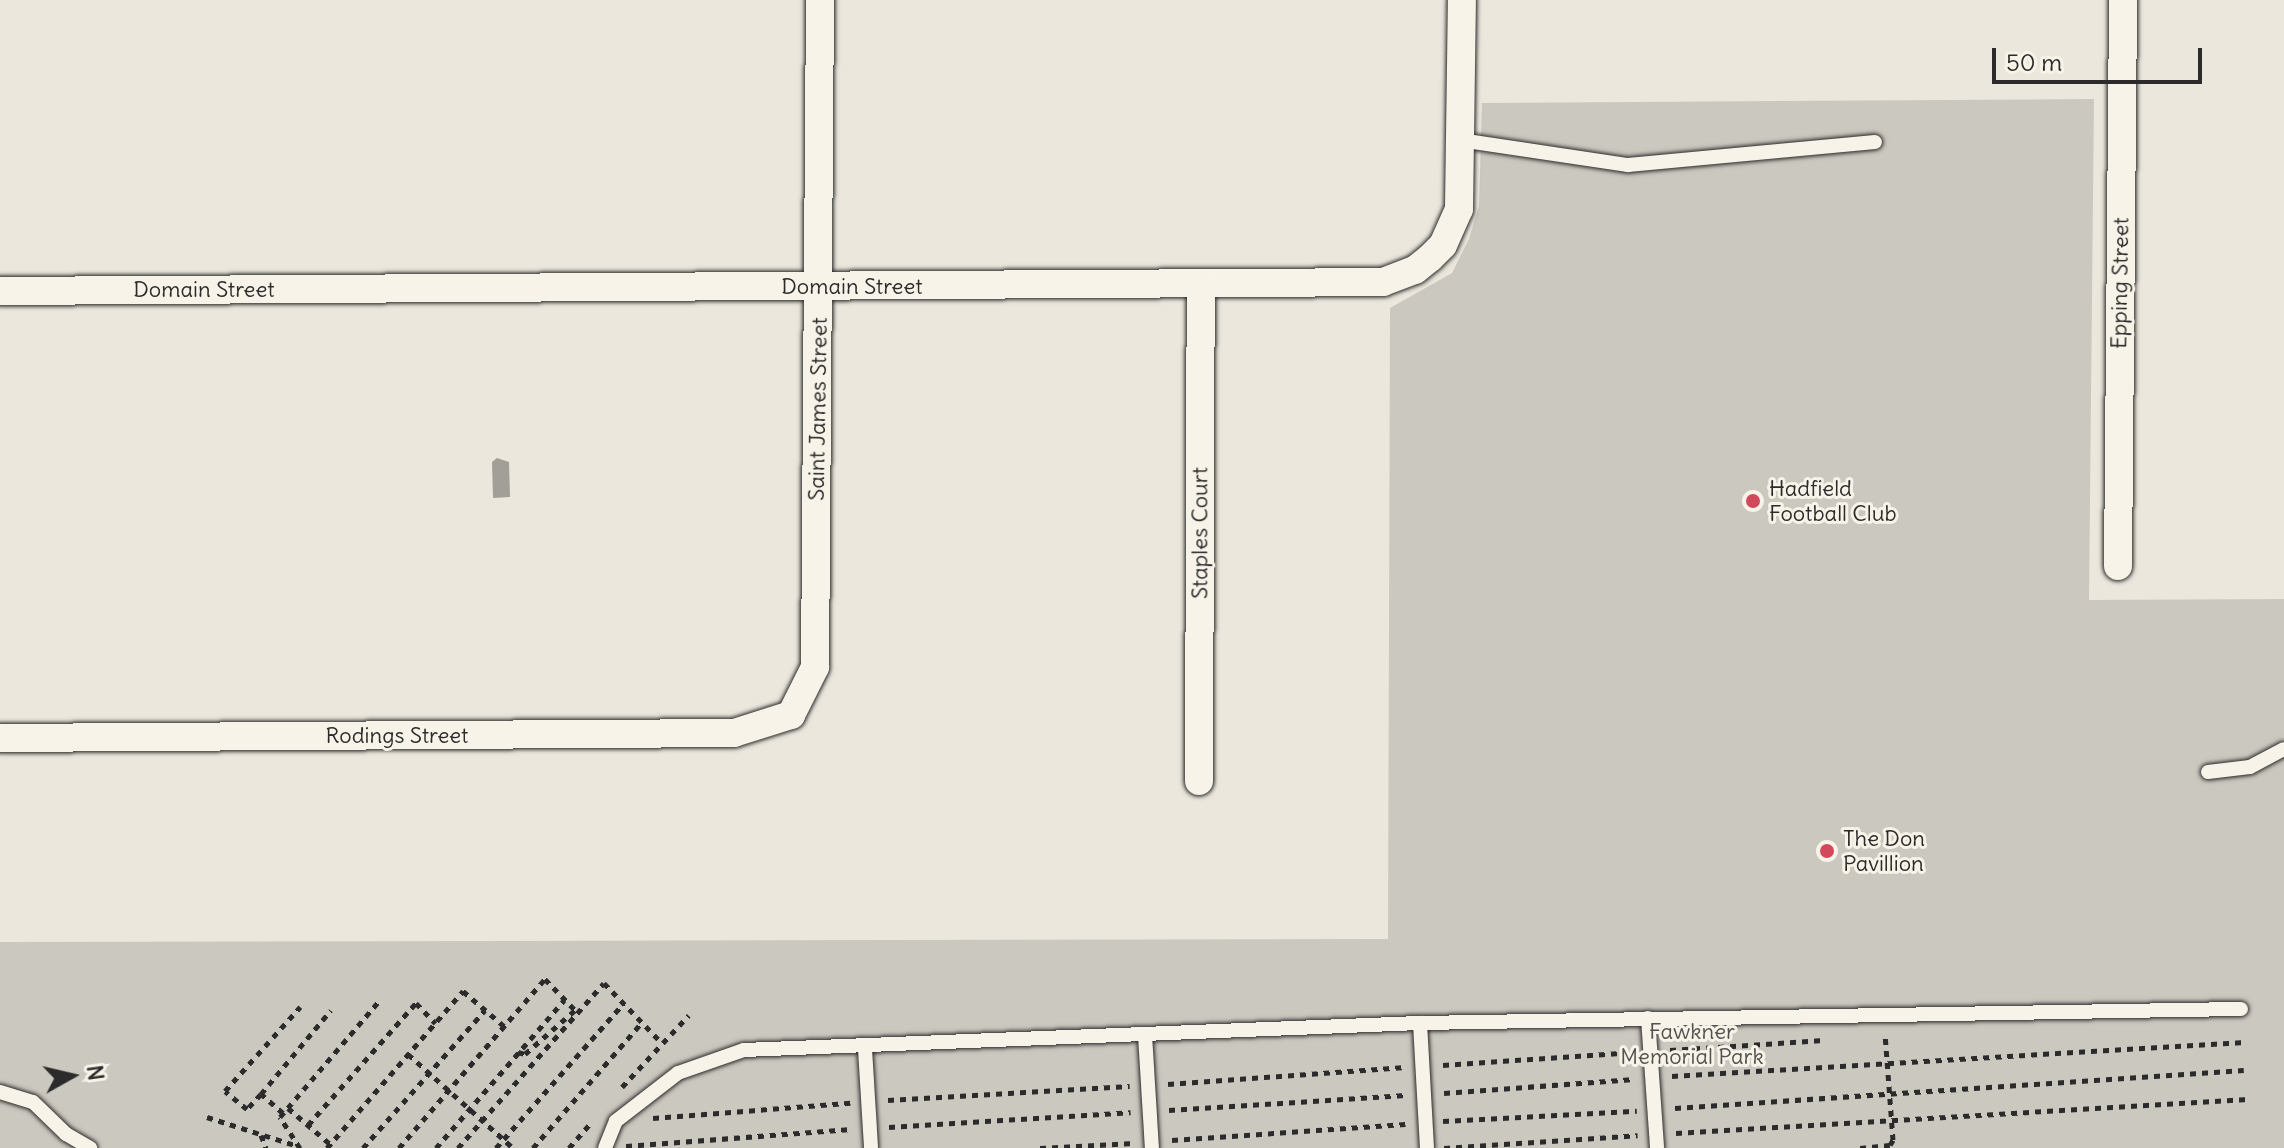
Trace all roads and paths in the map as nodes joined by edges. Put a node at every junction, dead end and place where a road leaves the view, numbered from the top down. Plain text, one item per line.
1 (820, 0) edge
2 (1462, 0) edge
3 (2123, 0) edge
4 (1460, 140) junction
5 (1875, 142) dead end
6 (1201, 284) junction
7 (819, 287) junction
8 (0, 291) edge
9 (2118, 566) dead end
10 (791, 715) joint
11 (0, 738) edge
12 (2284, 749) edge
13 (2208, 772) dead end
14 (1199, 781) dead end
15 (380, 1000) dead end
16 (564, 1000) junction
17 (624, 1003) junction
18 (300, 1007) dead end
19 (2241, 1009) dead end
20 (331, 1010) dead end
21 (485, 1010) junction
22 (576, 1011) junction
23 (1882, 1014) junction
24 (689, 1015) dead end
25 (1648, 1018) junction
26 (642, 1022) junction
27 (435, 1023) junction
28 (1420, 1023) junction
29 (504, 1026) junction
30 (1145, 1035) junction
31 (1885, 1035) junction
32 (1869, 1037) dead end
33 (1838, 1039) dead end
34 (661, 1042) junction
35 (865, 1049) junction
36 (1651, 1051) junction
37 (518, 1052) junction
38 (408, 1054) junction
39 (1422, 1066) junction
40 (429, 1073) junction
41 (1148, 1085) junction
42 (449, 1089) junction
43 (0, 1092) edge
44 (261, 1094) junction
45 (612, 1099) dead end
46 (2248, 1099) dead end
47 (868, 1101) junction
48 (470, 1108) junction
49 (286, 1110) junction
50 (602, 1110) dead end
51 (207, 1117) dead end
52 (483, 1120) junction
53 (616, 1121) junction
54 (1892, 1121) junction
55 (308, 1125) junction
56 (260, 1134) junction
57 (504, 1139) junction
58 (1657, 1141) edge
59 (328, 1146) edge
60 (571, 1146) edge
61 (299, 1147) edge
62 (90, 1148) edge
63 (266, 1148) edge
64 (363, 1148) edge
65 (399, 1148) edge
66 (436, 1148) edge
67 (458, 1148) edge
68 (496, 1148) edge
69 (513, 1148) edge
70 (533, 1148) edge
71 (584, 1148) edge
72 (605, 1148) edge
73 (871, 1148) edge
74 (1152, 1148) edge
75 (1427, 1148) edge
76 (1443, 1148) edge
77 (1860, 1148) edge

1 - 7 street, Saint James Street
2 - 4 street, Domain Street
3 - 9 street, Epping Street
4 - 5 lane
4 - 6 street, Domain Street
6 - 7 street, Domain Street
6 - 14 street, Staples Court
7 - 8 street, Domain Street
7 - 10 street, Saint James Street
10 - 11 street, Rodings Street
12 - 13 lane
15 - 49 path
16 - 22 path
16 - 29 path
16 - 37 path
17 - 22 path
17 - 26 path
17 - 57 path
18 - 44 path
19 - 23 lane
20 - 44 path
21 - 27 path
21 - 29 path
21 - 40 path
22 - 37 path
22 - 52 path
23 - 25 lane
23 - 31 path
24 - 34 path
25 - 28 lane
25 - 36 lane
26 - 34 path
26 - 70 path
27 - 38 path
27 - 55 path
28 - 30 lane
28 - 39 lane
29 - 42 path
30 - 35 lane
30 - 41 lane
31 - 32 path
31 - 54 path
33 - 36 path
34 - 45 path
35 - 47 lane
35 - 53 lane
36 - 39 path
36 - 58 lane
37 - 48 path
38 - 40 path
38 - 59 path
39 - 41 path
39 - 75 lane
40 - 42 path
40 - 64 path
41 - 47 path
41 - 74 lane
42 - 48 path
42 - 65 path
43 - 62 lane
44 - 49 path
46 - 54 path
47 - 53 path
47 - 73 lane
48 - 52 path
48 - 66 path
49 - 55 path
49 - 61 path
50 - 60 path
51 - 56 path
52 - 57 path
52 - 67 path
53 - 72 lane
54 - 58 path
54 - 77 path
55 - 59 path
56 - 61 path
56 - 63 path
57 - 68 path
57 - 69 path
58 - 76 path
60 - 71 path

